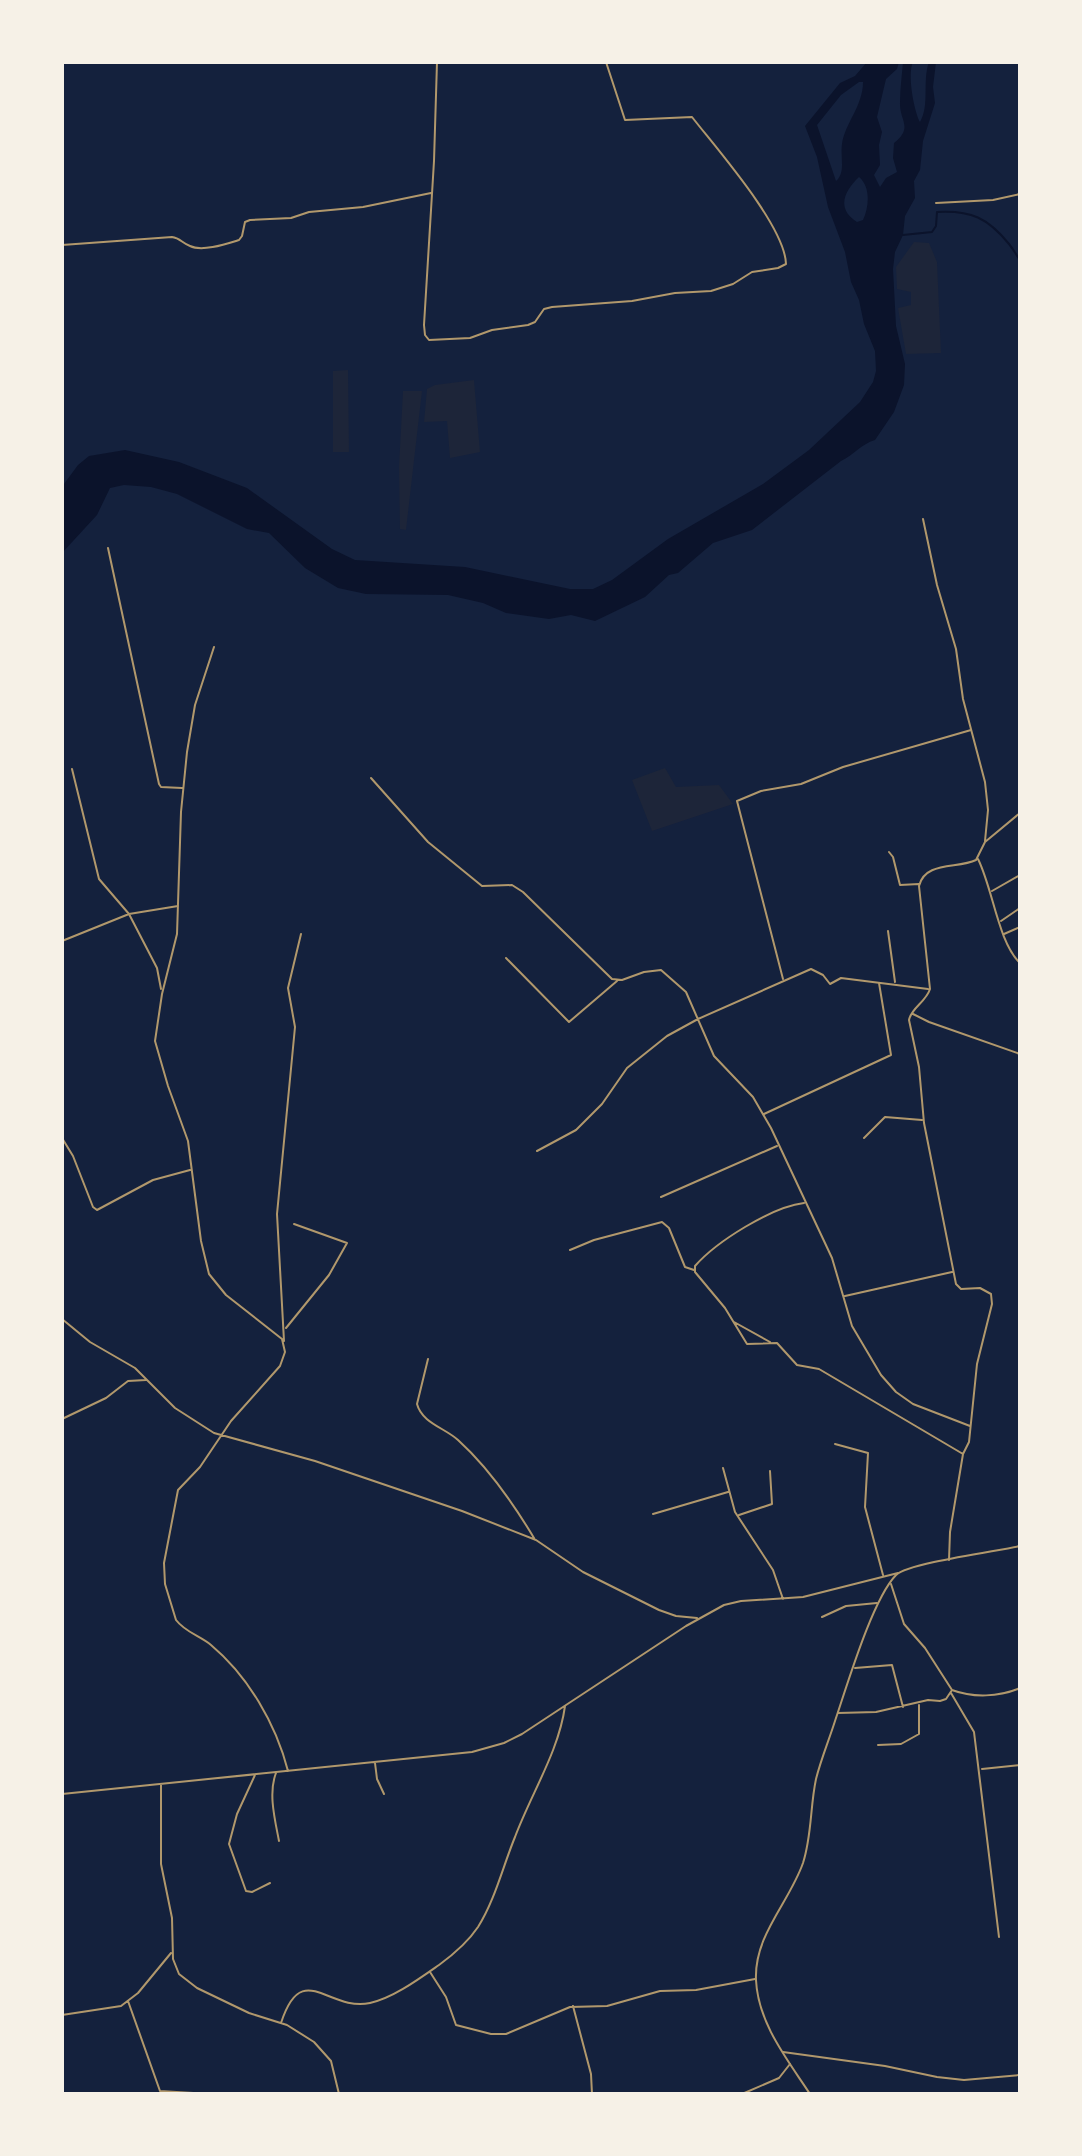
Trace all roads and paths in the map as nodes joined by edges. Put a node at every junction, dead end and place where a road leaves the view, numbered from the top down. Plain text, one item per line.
1 (437, 62) edge
2 (606, 62) edge
3 (432, 192) junction
4 (1020, 194) edge
5 (936, 203) dead end
6 (62, 245) edge
7 (923, 519) dead end
8 (108, 548) dead end
9 (214, 647) dead end
10 (971, 730) junction
11 (72, 769) dead end
12 (371, 778) dead end
13 (183, 788) junction
14 (1020, 813) edge
15 (985, 842) junction
16 (889, 852) dead end
17 (978, 858) junction
18 (1020, 875) edge
19 (919, 884) junction
20 (991, 891) junction
21 (178, 906) junction
22 (1020, 908) edge
23 (129, 914) junction
24 (1000, 921) junction
25 (1020, 927) edge
26 (888, 931) dead end
27 (301, 934) dead end
28 (1003, 935) junction
29 (62, 941) edge
30 (506, 958) dead end
31 (1020, 963) edge
32 (783, 980) junction
33 (617, 981) junction
34 (879, 981) junction
35 (896, 983) junction
36 (930, 989) junction
37 (162, 994) junction
38 (912, 1013) junction
39 (698, 1019) junction
40 (1020, 1054) edge
41 (764, 1114) junction
42 (924, 1120) junction
43 (62, 1138) edge
44 (864, 1138) dead end
45 (778, 1145) junction
46 (537, 1151) dead end
47 (191, 1170) junction
48 (661, 1197) dead end
49 (805, 1203) junction
50 (294, 1224) dead end
51 (570, 1250) dead end
52 (694, 1270) junction
53 (953, 1272) junction
54 (844, 1296) junction
55 (62, 1319) edge
56 (733, 1321) junction
57 (285, 1329) junction
58 (284, 1342) junction
59 (770, 1342) junction
60 (428, 1359) dead end
61 (146, 1380) junction
62 (62, 1419) edge
63 (970, 1426) junction
64 (222, 1435) junction
65 (835, 1444) dead end
66 (963, 1454) junction
67 (723, 1468) dead end
68 (770, 1471) dead end
69 (729, 1492) junction
70 (653, 1514) dead end
71 (738, 1515) junction
72 (534, 1539) junction
73 (1020, 1546) edge
74 (949, 1560) junction
75 (898, 1573) junction
76 (883, 1576) junction
77 (891, 1583) junction
78 (783, 1600) junction
79 (879, 1603) junction
80 (822, 1617) dead end
81 (699, 1619) junction
82 (853, 1668) junction
83 (1020, 1688) edge
84 (951, 1691) junction
85 (919, 1704) junction
86 (565, 1705) junction
87 (903, 1707) junction
88 (838, 1713) junction
89 (878, 1745) dead end
90 (374, 1762) junction
91 (1020, 1765) edge
92 (979, 1769) junction
93 (288, 1771) junction
94 (277, 1772) junction
95 (256, 1774) junction
96 (161, 1784) junction
97 (62, 1794) edge
98 (384, 1794) dead end
99 (279, 1841) dead end
100 (270, 1883) dead end
101 (999, 1937) dead end
102 (172, 1952) junction
103 (429, 1972) junction
104 (756, 1979) junction
105 (128, 2001) junction
106 (573, 2006) junction
107 (62, 2015) edge
108 (281, 2023) junction
109 (783, 2052) junction
110 (790, 2064) junction
111 (1020, 2075) edge
112 (210, 2094) edge
113 (339, 2094) edge
114 (592, 2094) edge
115 (742, 2094) edge
116 (810, 2094) edge

1 - 3 street
2 - 3 street
3 - 6 street
4 - 5 street
7 - 10 street
8 - 13 street
9 - 13 street
10 - 15 street
10 - 32 street
11 - 23 street
12 - 33 street
13 - 21 street
14 - 15 street
15 - 17 street
16 - 19 street
17 - 19 street
17 - 20 street
18 - 20 street
19 - 36 street
20 - 24 street
21 - 23 street
21 - 37 street
22 - 24 street
23 - 29 street
23 - 37 street
24 - 28 street
25 - 28 street
26 - 35 street
27 - 57 street
28 - 31 street
30 - 33 street
32 - 34 street
32 - 39 street
33 - 39 street
34 - 35 street
34 - 41 street
35 - 36 street
36 - 38 street
37 - 47 street
38 - 40 street
38 - 42 street
39 - 41 street
39 - 46 street
41 - 45 street
42 - 44 street
42 - 53 street
43 - 47 street
45 - 48 street
45 - 49 street
47 - 58 street
49 - 52 street
49 - 54 street
50 - 57 street
51 - 52 street
52 - 56 street
53 - 54 street
53 - 63 street
54 - 63 street
55 - 61 street
56 - 59 street
56 - 59 street
57 - 58 street
58 - 64 street
59 - 66 street
60 - 72 street
61 - 62 street
61 - 64 street
63 - 66 street
64 - 72 street
64 - 93 street
65 - 76 street
66 - 74 street
67 - 69 street
68 - 71 street
69 - 70 street
69 - 71 street
71 - 78 street
72 - 81 street
73 - 74 street
74 - 75 street
75 - 76 street
75 - 77 street
76 - 78 street
77 - 79 street
77 - 84 street
78 - 81 street
79 - 80 street
79 - 82 street
81 - 86 street
82 - 87 street
82 - 88 street
83 - 84 street
84 - 85 street
84 - 92 street
85 - 87 street
85 - 89 street
86 - 90 street
86 - 103 street
87 - 88 street
88 - 104 street
90 - 93 street
90 - 98 street
91 - 92 street
92 - 101 street
93 - 94 street
94 - 95 street
94 - 99 street
95 - 96 street
95 - 100 street
96 - 97 street
96 - 102 street
102 - 105 street
102 - 108 street
103 - 106 street
103 - 108 street
104 - 106 street
104 - 109 street
105 - 107 street
105 - 112 street
106 - 114 street
108 - 113 street
109 - 110 street
109 - 111 street
110 - 115 street
110 - 116 street

